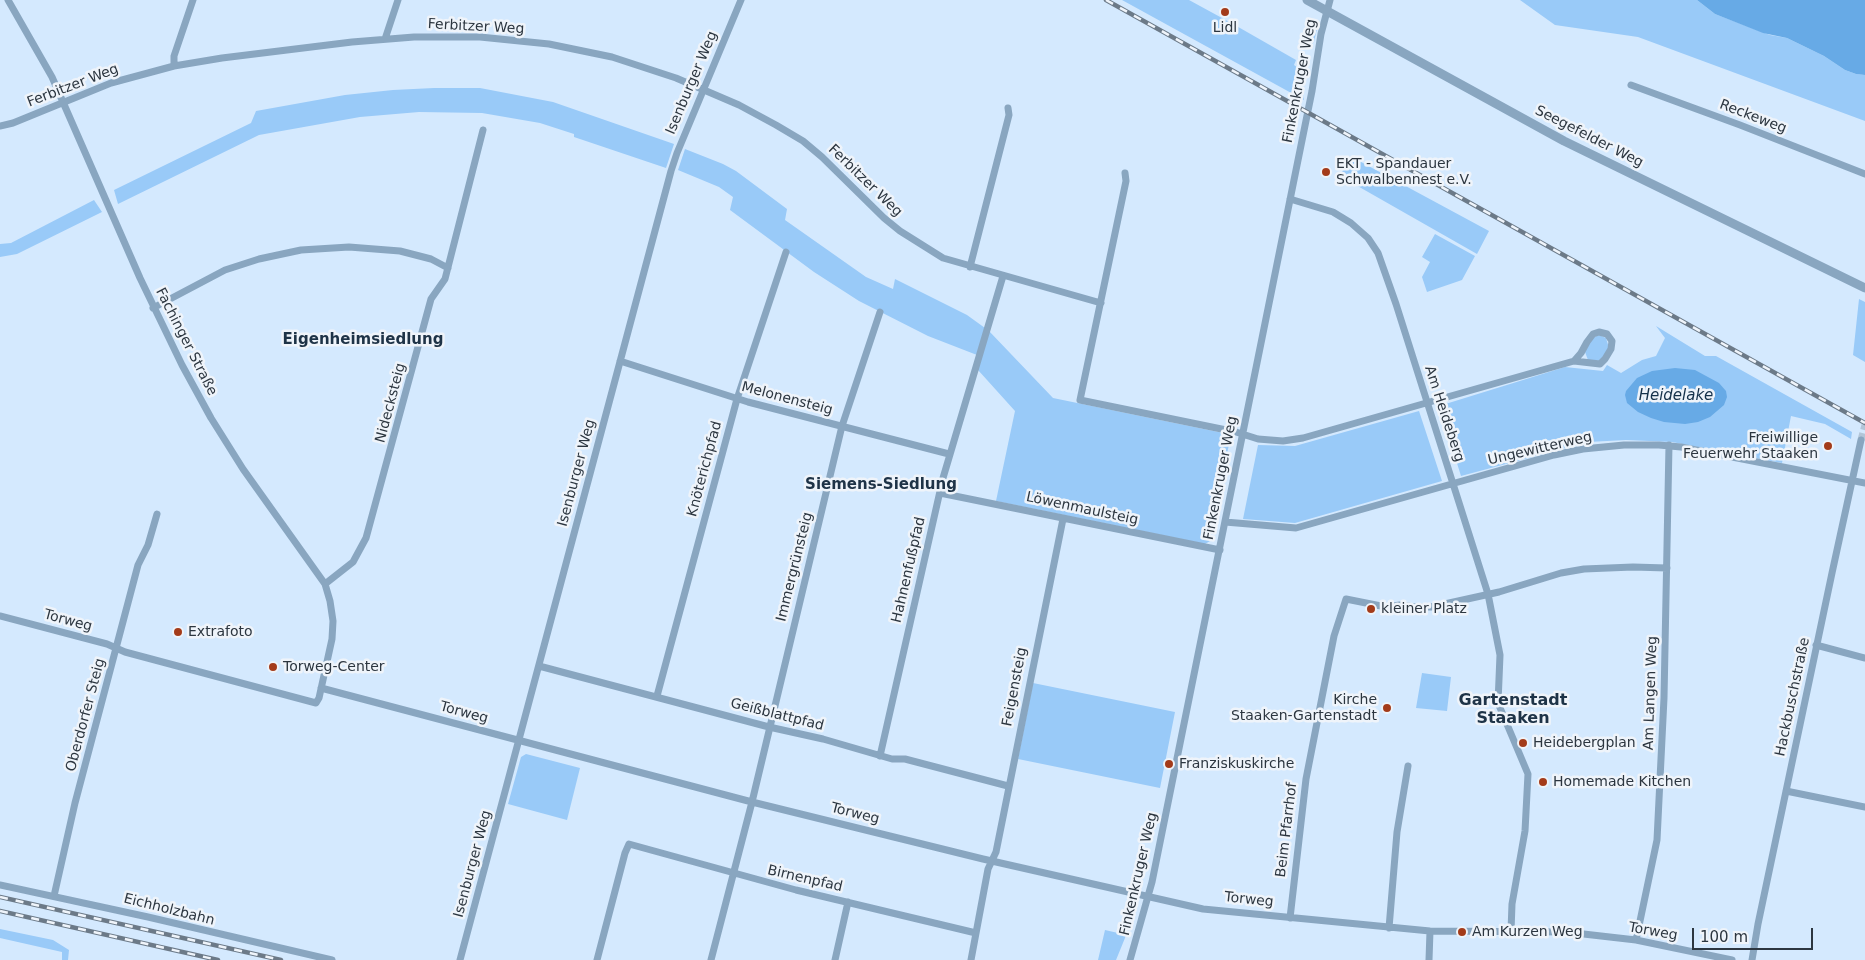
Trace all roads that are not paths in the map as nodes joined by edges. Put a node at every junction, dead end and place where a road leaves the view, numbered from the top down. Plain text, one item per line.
1 (8, 0) edge
2 (193, 0) edge
3 (398, 0) edge
4 (741, 0) edge
5 (1307, 0) edge
6 (1330, 0) edge
7 (1327, 11) junction
8 (385, 39) junction
9 (174, 66) junction
10 (1631, 85) dead end
11 (703, 89) junction
12 (64, 102) junction
13 (1008, 108) dead end
14 (0, 126) edge
15 (483, 130) dead end
16 (1125, 173) dead end
17 (1865, 174) edge
18 (1290, 199) junction
19 (786, 252) dead end
20 (970, 267) junction
21 (448, 268) junction
22 (1003, 276) junction
23 (1865, 288) edge
24 (1101, 303) junction
25 (154, 308) junction
26 (880, 312) dead end
27 (620, 361) junction
28 (1574, 361) junction
29 (737, 398) junction
30 (1427, 402) junction
31 (842, 426) junction
32 (1243, 435) junction
33 (1862, 440) dead end
34 (1669, 445) junction
35 (949, 454) junction
36 (1851, 480) junction
37 (1453, 483) junction
38 (1865, 483) edge
39 (940, 493) junction
40 (156, 514) dead end
41 (1063, 519) junction
42 (1225, 522) junction
43 (1220, 550) junction
44 (1667, 568) junction
45 (325, 584) junction
46 (1488, 594) junction
47 (0, 616) edge
48 (1816, 645) junction
49 (116, 648) junction
50 (1865, 658) edge
51 (539, 666) junction
52 (321, 688) junction
53 (657, 696) junction
54 (769, 727) junction
55 (519, 741) junction
56 (880, 756) junction
57 (1408, 766) dead end
58 (1008, 786) junction
59 (1786, 790) junction
60 (752, 802) junction
61 (1865, 807) edge
62 (992, 861) junction
63 (734, 874) junction
64 (0, 885) edge
65 (54, 896) junction
66 (1148, 897) junction
67 (848, 902) junction
68 (1290, 918) junction
69 (1389, 928) junction
70 (1430, 931) junction
71 (1511, 931) junction
72 (976, 933) junction
73 (1636, 940) junction
74 (332, 960) edge
75 (460, 960) edge
76 (596, 960) edge
77 (711, 960) edge
78 (835, 960) edge
79 (971, 960) edge
80 (1130, 960) edge
81 (1429, 960) edge
82 (1732, 960) edge
83 (1752, 960) edge

1 - 12 street, Fachinger Straße
2 - 9 street
3 - 8 street
4 - 11 street, Isenburger Weg
5 - 7 street, Seegefelder Weg
6 - 7 street, Finkenkruger Weg
7 - 18 street, Finkenkruger Weg
7 - 23 street, Seegefelder Weg
8 - 9 street, Ferbitzer Weg
8 - 11 street, Ferbitzer Weg
9 - 12 street, Ferbitzer Weg
10 - 17 street, Reckeweg
11 - 20 street, Ferbitzer Weg
11 - 27 street, Isenburger Weg
12 - 14 street, Ferbitzer Weg
12 - 25 street, Fachinger Straße
13 - 20 street
15 - 21 street, Nidecksteig
16 - 24 street
18 - 30 street, Am Heideberg
18 - 32 street, Finkenkruger Weg
19 - 29 street, Knöterichpfad
20 - 22 street, Ferbitzer Weg
21 - 25 street
21 - 45 street, Nidecksteig
22 - 24 street, Ferbitzer Weg
22 - 35 street, Hahnenfußpfad
24 - 32 street
25 - 45 street, Fachinger Straße
26 - 31 street, Immergrünsteig
27 - 29 street, Melonensteig
27 - 51 street, Isenburger Weg
28 - 28 street
28 - 30 street
29 - 31 street, Melonensteig
29 - 53 street, Knöterichpfad
30 - 32 street
30 - 37 street, Am Heideberg
31 - 35 street, Melonensteig
31 - 54 street, Immergrünsteig
32 - 42 street, Finkenkruger Weg
33 - 36 street, Hackbuschstraße
34 - 36 street, Ungewitterweg
34 - 37 street, Ungewitterweg
34 - 44 street, Am Langen Weg
35 - 39 street, Hahnenfußpfad
36 - 38 street, Ungewitterweg
36 - 48 street, Hackbuschstraße
37 - 42 street, Ungewitterweg
37 - 46 street, Am Heideberg
39 - 41 street, Löwenmaulsteig
39 - 56 street, Hahnenfußpfad
40 - 49 street, Oberdorfer Steig
41 - 43 street, Löwenmaulsteig
41 - 58 street, Feigensteig
42 - 43 street, Finkenkruger Weg
43 - 66 street, Finkenkruger Weg
44 - 46 street
44 - 73 street, Am Langen Weg
45 - 52 street, Fachinger Straße
46 - 68 street, Beim Pfarrhof
46 - 71 street, Am Heideberg
47 - 49 street, Torweg
48 - 50 street
48 - 59 street, Hackbuschstraße
49 - 52 street, Torweg
49 - 65 street, Oberdorfer Steig
51 - 53 street, Geißblattpfad
51 - 55 street, Isenburger Weg
52 - 55 street, Torweg
53 - 54 street, Geißblattpfad
54 - 56 street, Geißblattpfad
54 - 60 street, Immergrünsteig
55 - 60 street, Torweg
55 - 75 street, Isenburger Weg
56 - 58 street, Geißblattpfad
57 - 69 street
58 - 62 street, Feigensteig
59 - 61 street
59 - 83 street, Hackbuschstraße
60 - 62 street, Torweg
60 - 63 street, Immergrünsteig
62 - 66 street, Torweg
62 - 72 street, Feigensteig
63 - 67 street, Birnenpfad
63 - 76 street, Birnenpfad
63 - 77 street, Immergrünsteig
64 - 65 street, Eichholzbahn
65 - 74 street, Eichholzbahn
66 - 68 street, Torweg
66 - 80 street, Finkenkruger Weg
67 - 72 street, Birnenpfad
67 - 78 street
68 - 69 street, Torweg
69 - 70 street, Torweg
70 - 71 street, Torweg
70 - 81 street
71 - 73 street, Torweg
72 - 79 street, Feigensteig
73 - 82 street, Torweg

